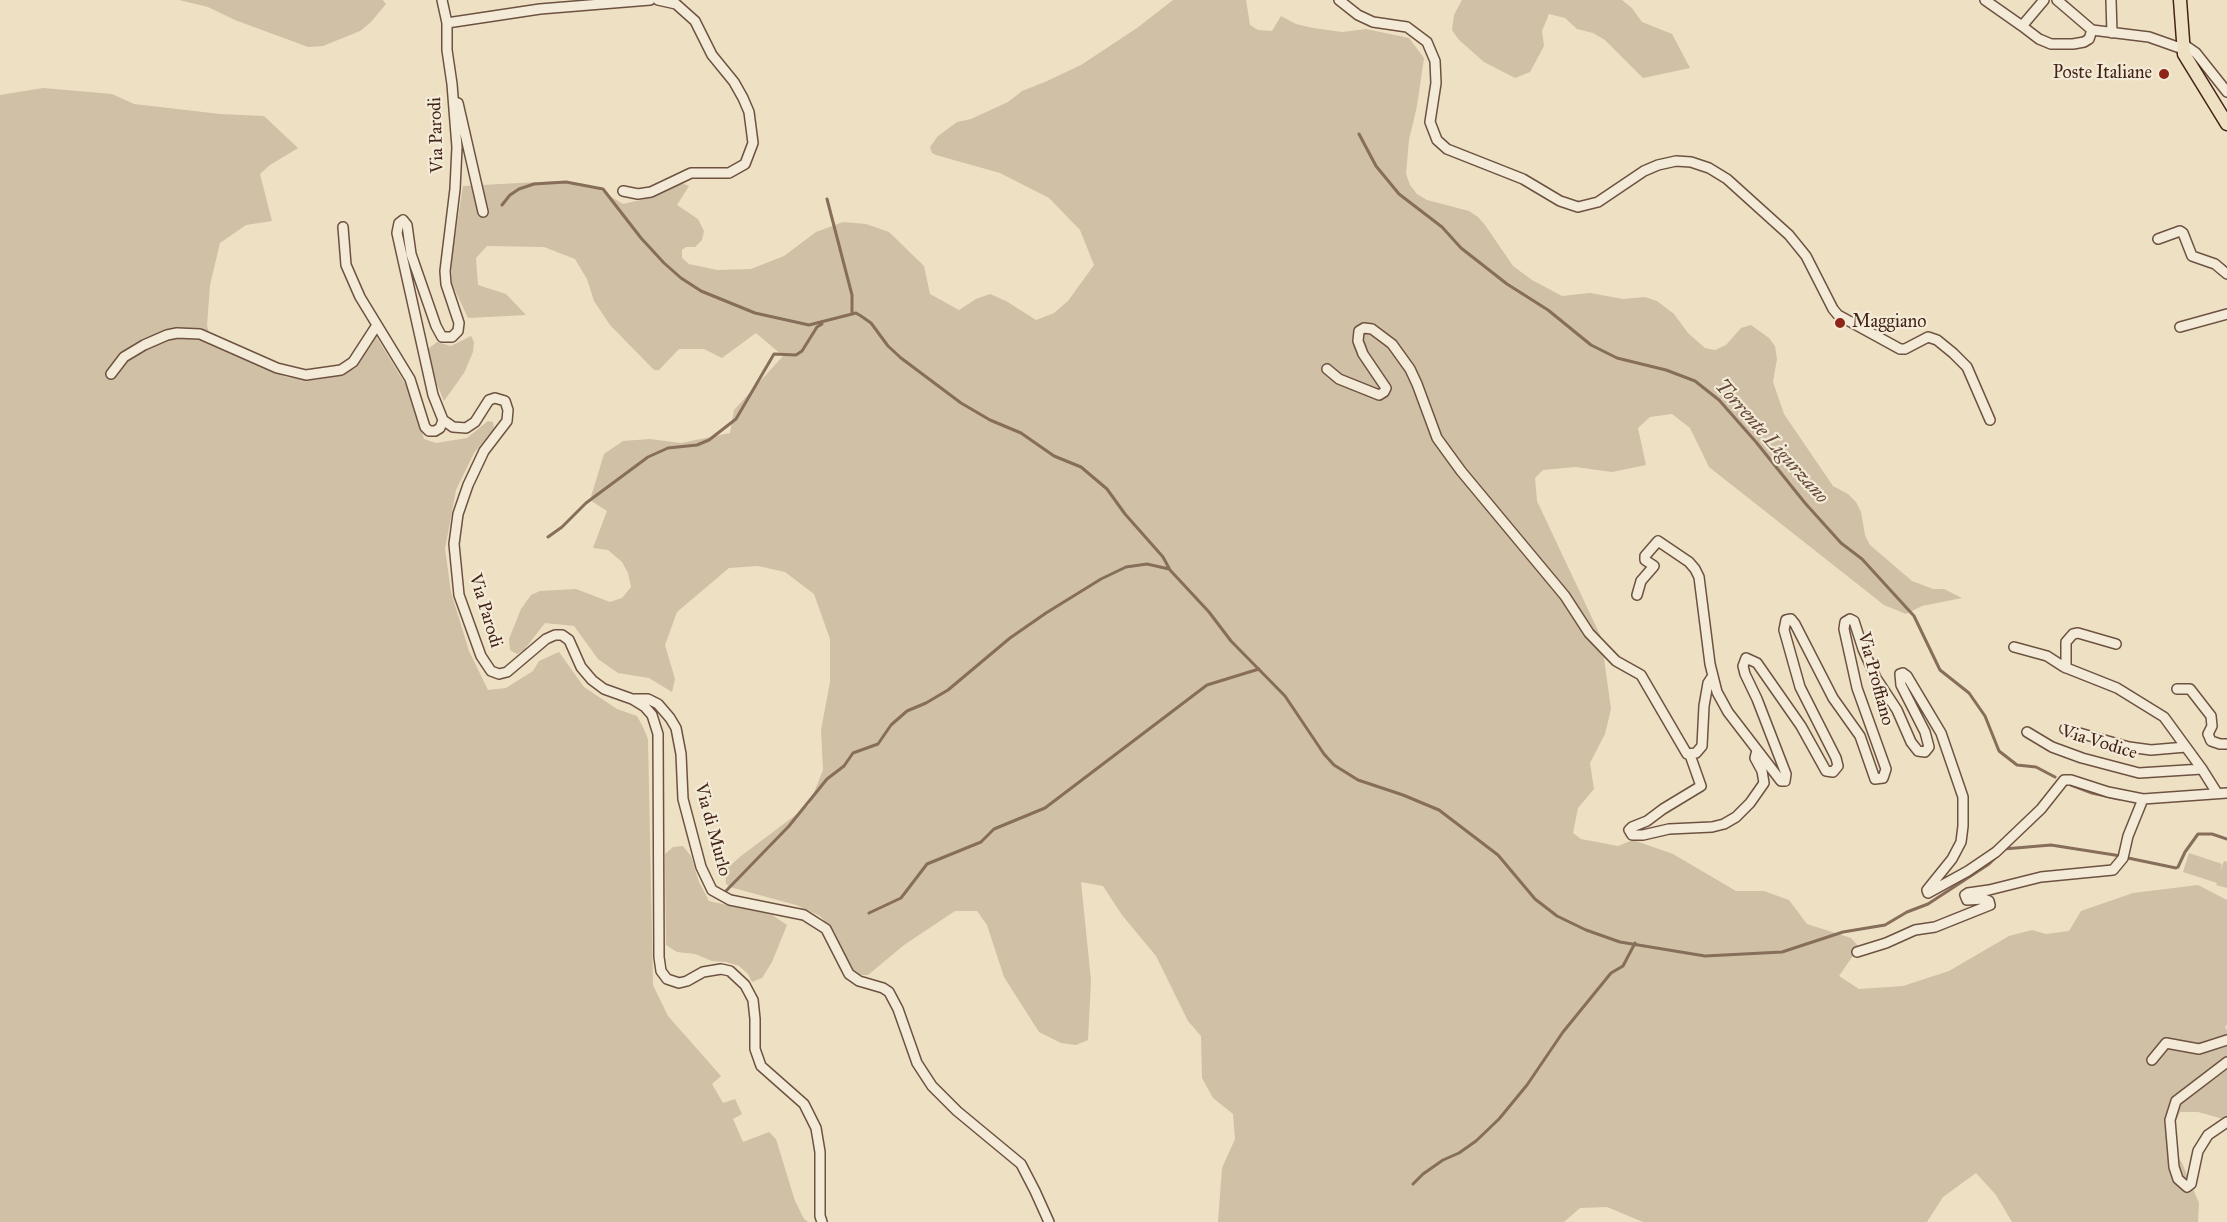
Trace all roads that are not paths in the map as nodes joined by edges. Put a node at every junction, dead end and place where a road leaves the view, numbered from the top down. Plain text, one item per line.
1 (442, 0) edge
2 (650, 0) edge
3 (658, 0) edge
4 (1339, 0) edge
5 (1985, 0) edge
6 (2044, 0) edge
7 (2056, 0) edge
8 (2111, 0) edge
9 (2180, 0) edge
10 (447, 23) junction
11 (2022, 26) junction
12 (2092, 30) junction
13 (2112, 33) junction
14 (2183, 46) junction
15 (2227, 72) edge
16 (2221, 81) junction
17 (452, 84) junction
18 (2227, 92) edge
19 (2227, 124) edge
20 (623, 191) dead end
21 (483, 212) dead end
22 (343, 227) dead end
23 (2158, 238) dead end
24 (2227, 274) edge
25 (2227, 314) edge
26 (377, 325) junction
27 (2180, 327) dead end
28 (1328, 369) dead end
29 (111, 374) dead end
30 (443, 420) junction
31 (1990, 420) dead end
32 (1637, 595) dead end
33 (2116, 644) dead end
34 (2014, 647) dead end
35 (2066, 668) junction
36 (1712, 677) junction
37 (2177, 689) dead end
38 (632, 699) junction
39 (2065, 729) dead end
40 (2027, 732) dead end
41 (2227, 744) edge
42 (2186, 747) junction
43 (1757, 750) junction
44 (1690, 754) junction
45 (2202, 769) junction
46 (2217, 793) junction
47 (2227, 793) edge
48 (2143, 799) junction
49 (1857, 952) dead end
50 (2227, 1040) edge
51 (2152, 1060) dead end
52 (2227, 1062) edge
53 (2227, 1122) edge
54 (822, 1222) edge
55 (1049, 1222) edge

1 - 10 street, Via Parodi
2 - 10 street
3 - 20 street
4 - 31 street
5 - 11 street
6 - 11 street
7 - 12 street
8 - 13 street
9 - 14 main road
10 - 17 street, Via Parodi
11 - 12 street
12 - 13 street
13 - 14 street
14 - 16 street
14 - 19 main road
15 - 16 street
16 - 18 street
17 - 21 street
17 - 30 street, Via Parodi
22 - 26 street
23 - 24 street
25 - 27 street
26 - 29 street
26 - 30 street
28 - 44 street, Via Proffiano
30 - 38 street, Via Parodi
32 - 36 street, Via Proffiano
33 - 35 street
34 - 35 street
35 - 42 street
36 - 43 street, Via Proffiano
36 - 44 street, Via Proffiano
37 - 41 street
38 - 54 street, Via Parodi
38 - 55 street, Via di Murlo
39 - 42 street
40 - 45 street, Via Vodice
42 - 45 street
43 - 44 street, Via Proffiano
43 - 48 street, Via Proffiano
45 - 46 street
46 - 47 street, Via Proffiano
46 - 48 street, Via Proffiano
48 - 49 street
50 - 51 street
52 - 53 street

